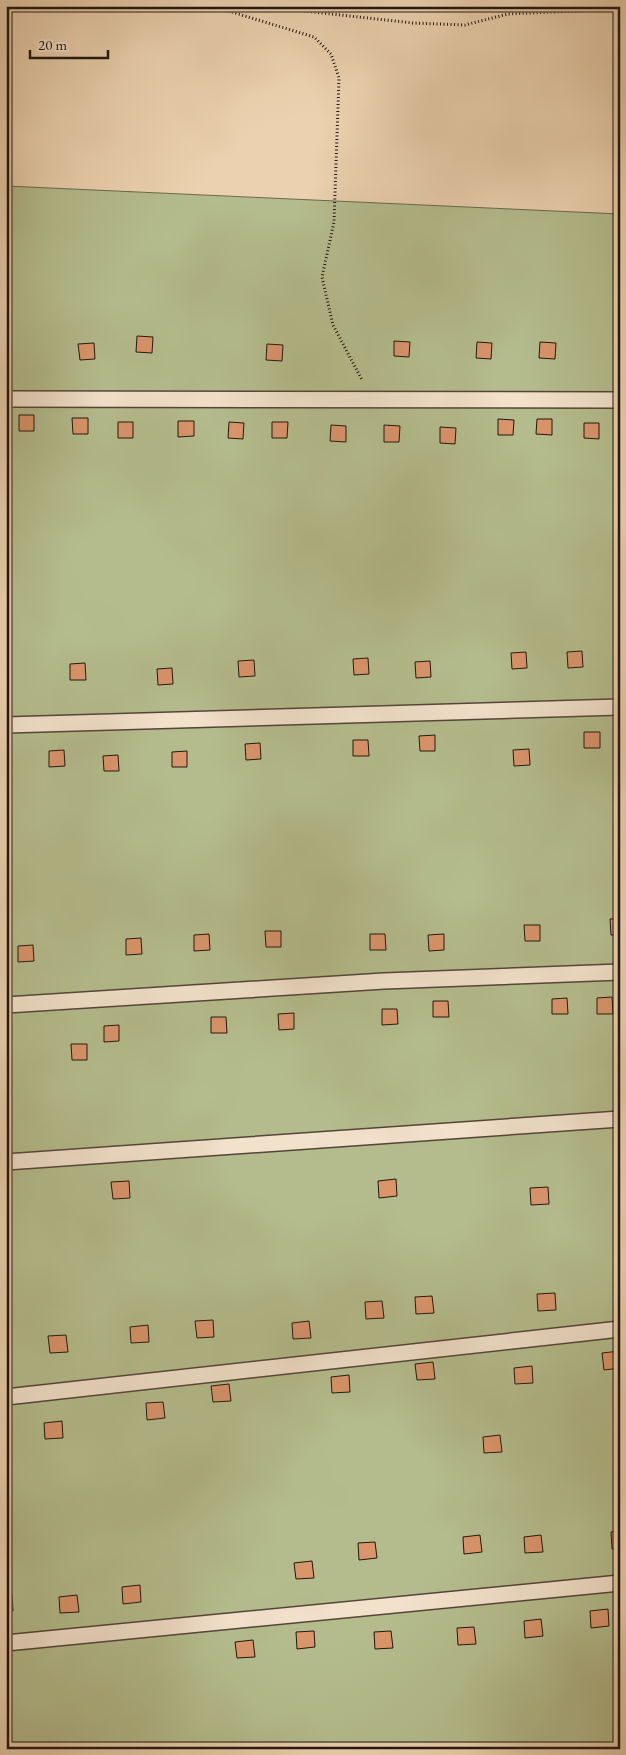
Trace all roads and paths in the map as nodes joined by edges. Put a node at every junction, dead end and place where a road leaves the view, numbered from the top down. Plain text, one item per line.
1 (212, 6) edge
2 (259, 6) edge
3 (620, 8) edge
4 (6, 399) edge
5 (373, 400) junction
6 (620, 400) edge
7 (620, 707) edge
8 (6, 726) edge
9 (620, 972) edge
10 (6, 1005) edge
11 (620, 1119) edge
12 (6, 1162) edge
13 (620, 1329) edge
14 (6, 1397) edge
15 (620, 1583) edge
16 (6, 1643) edge

1 - 5 path
2 - 3 path
4 - 5 lane
5 - 6 lane
7 - 8 lane
9 - 10 lane
11 - 12 lane
13 - 14 lane
15 - 16 lane

